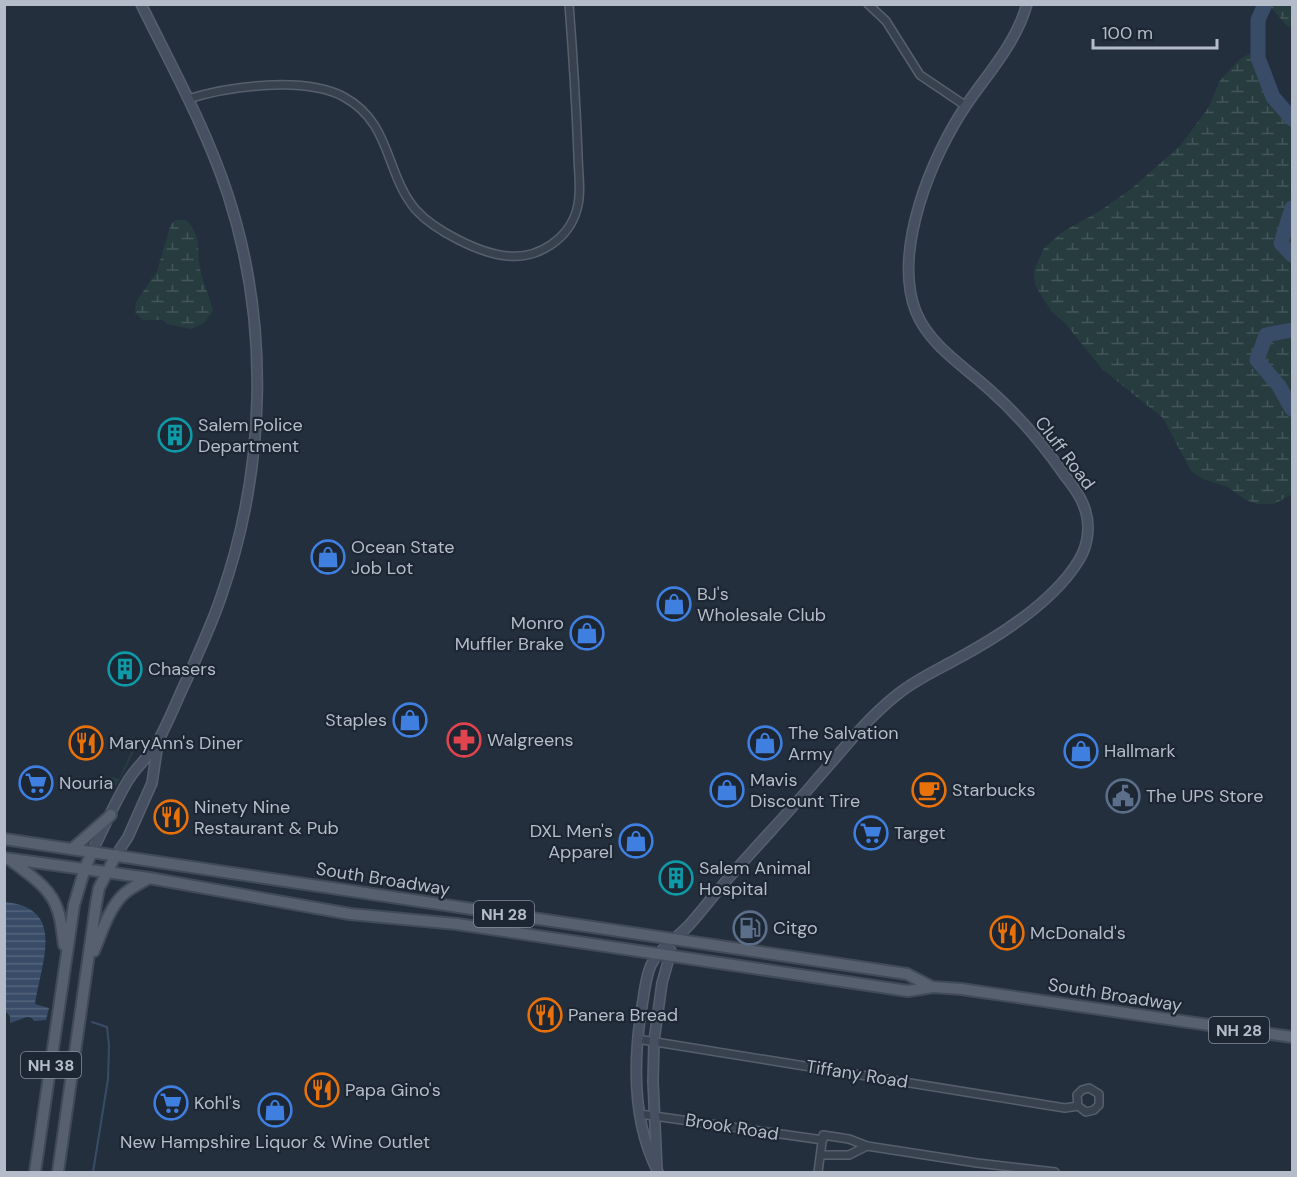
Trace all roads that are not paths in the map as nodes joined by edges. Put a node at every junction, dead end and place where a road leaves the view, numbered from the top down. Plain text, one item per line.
1 (141, 4) edge
2 (569, 4) edge
3 (868, 4) edge
4 (1027, 4) edge
5 (188, 99) junction
6 (966, 105) junction
7 (159, 741) junction
8 (111, 815) junction
9 (4, 839) edge
10 (72, 849) junction
11 (92, 852) junction
12 (116, 855) junction
13 (7, 858) edge
14 (85, 868) junction
15 (107, 872) junction
16 (149, 878) junction
17 (673, 940) junction
18 (658, 954) junction
19 (670, 955) junction
20 (66, 957) junction
21 (87, 968) junction
22 (933, 987) junction
23 (1293, 1037) edge
24 (637, 1039) junction
25 (654, 1041) junction
26 (1078, 1106) dead end
27 (640, 1114) junction
28 (655, 1115) junction
29 (823, 1138) junction
30 (867, 1146) junction
31 (821, 1155) junction
32 (977, 1163) junction
33 (657, 1171) edge
34 (35, 1173) edge
35 (58, 1173) edge
36 (818, 1173) edge
37 (976, 1173) edge
38 (1054, 1173) edge

1 - 5 street
2 - 5 street
3 - 6 street
4 - 6 street, Cluff Road
5 - 7 street
6 - 17 street, Cluff Road
7 - 8 street
7 - 12 street
8 - 10 main road
8 - 11 street
9 - 10 main road, South Broadway / NH 28
10 - 11 main road, South Broadway / NH 28
11 - 12 main road, South Broadway / NH 28
11 - 14 main road
12 - 15 main road
12 - 17 main road, South Broadway / NH 28
13 - 14 main road, South Broadway / NH 28
13 - 20 main road
14 - 15 main road, South Broadway / NH 28
14 - 20 main road, NH 38
15 - 16 main road, South Broadway / NH 28
15 - 21 main road, NH 38
16 - 18 main road, South Broadway / NH 28
16 - 21 main road
17 - 18 street, Cluff Road
17 - 19 street
17 - 22 main road, South Broadway / NH 28
18 - 19 main road, South Broadway / NH 28
18 - 24 street
19 - 22 main road, South Broadway / NH 28
19 - 25 street
20 - 34 main road, NH 38
21 - 35 main road, NH 38
22 - 23 main road, South Broadway / NH 28
24 - 25 street, Tiffany Road
24 - 27 street
25 - 26 street, Tiffany Road
25 - 28 street
27 - 28 street, Brook Road
27 - 33 street
28 - 29 street, Brook Road
28 - 33 street
29 - 30 street, Brook Road
29 - 31 street
30 - 31 street
30 - 32 street, Brook Road
31 - 36 street
32 - 37 street
32 - 38 street, Brook Road

